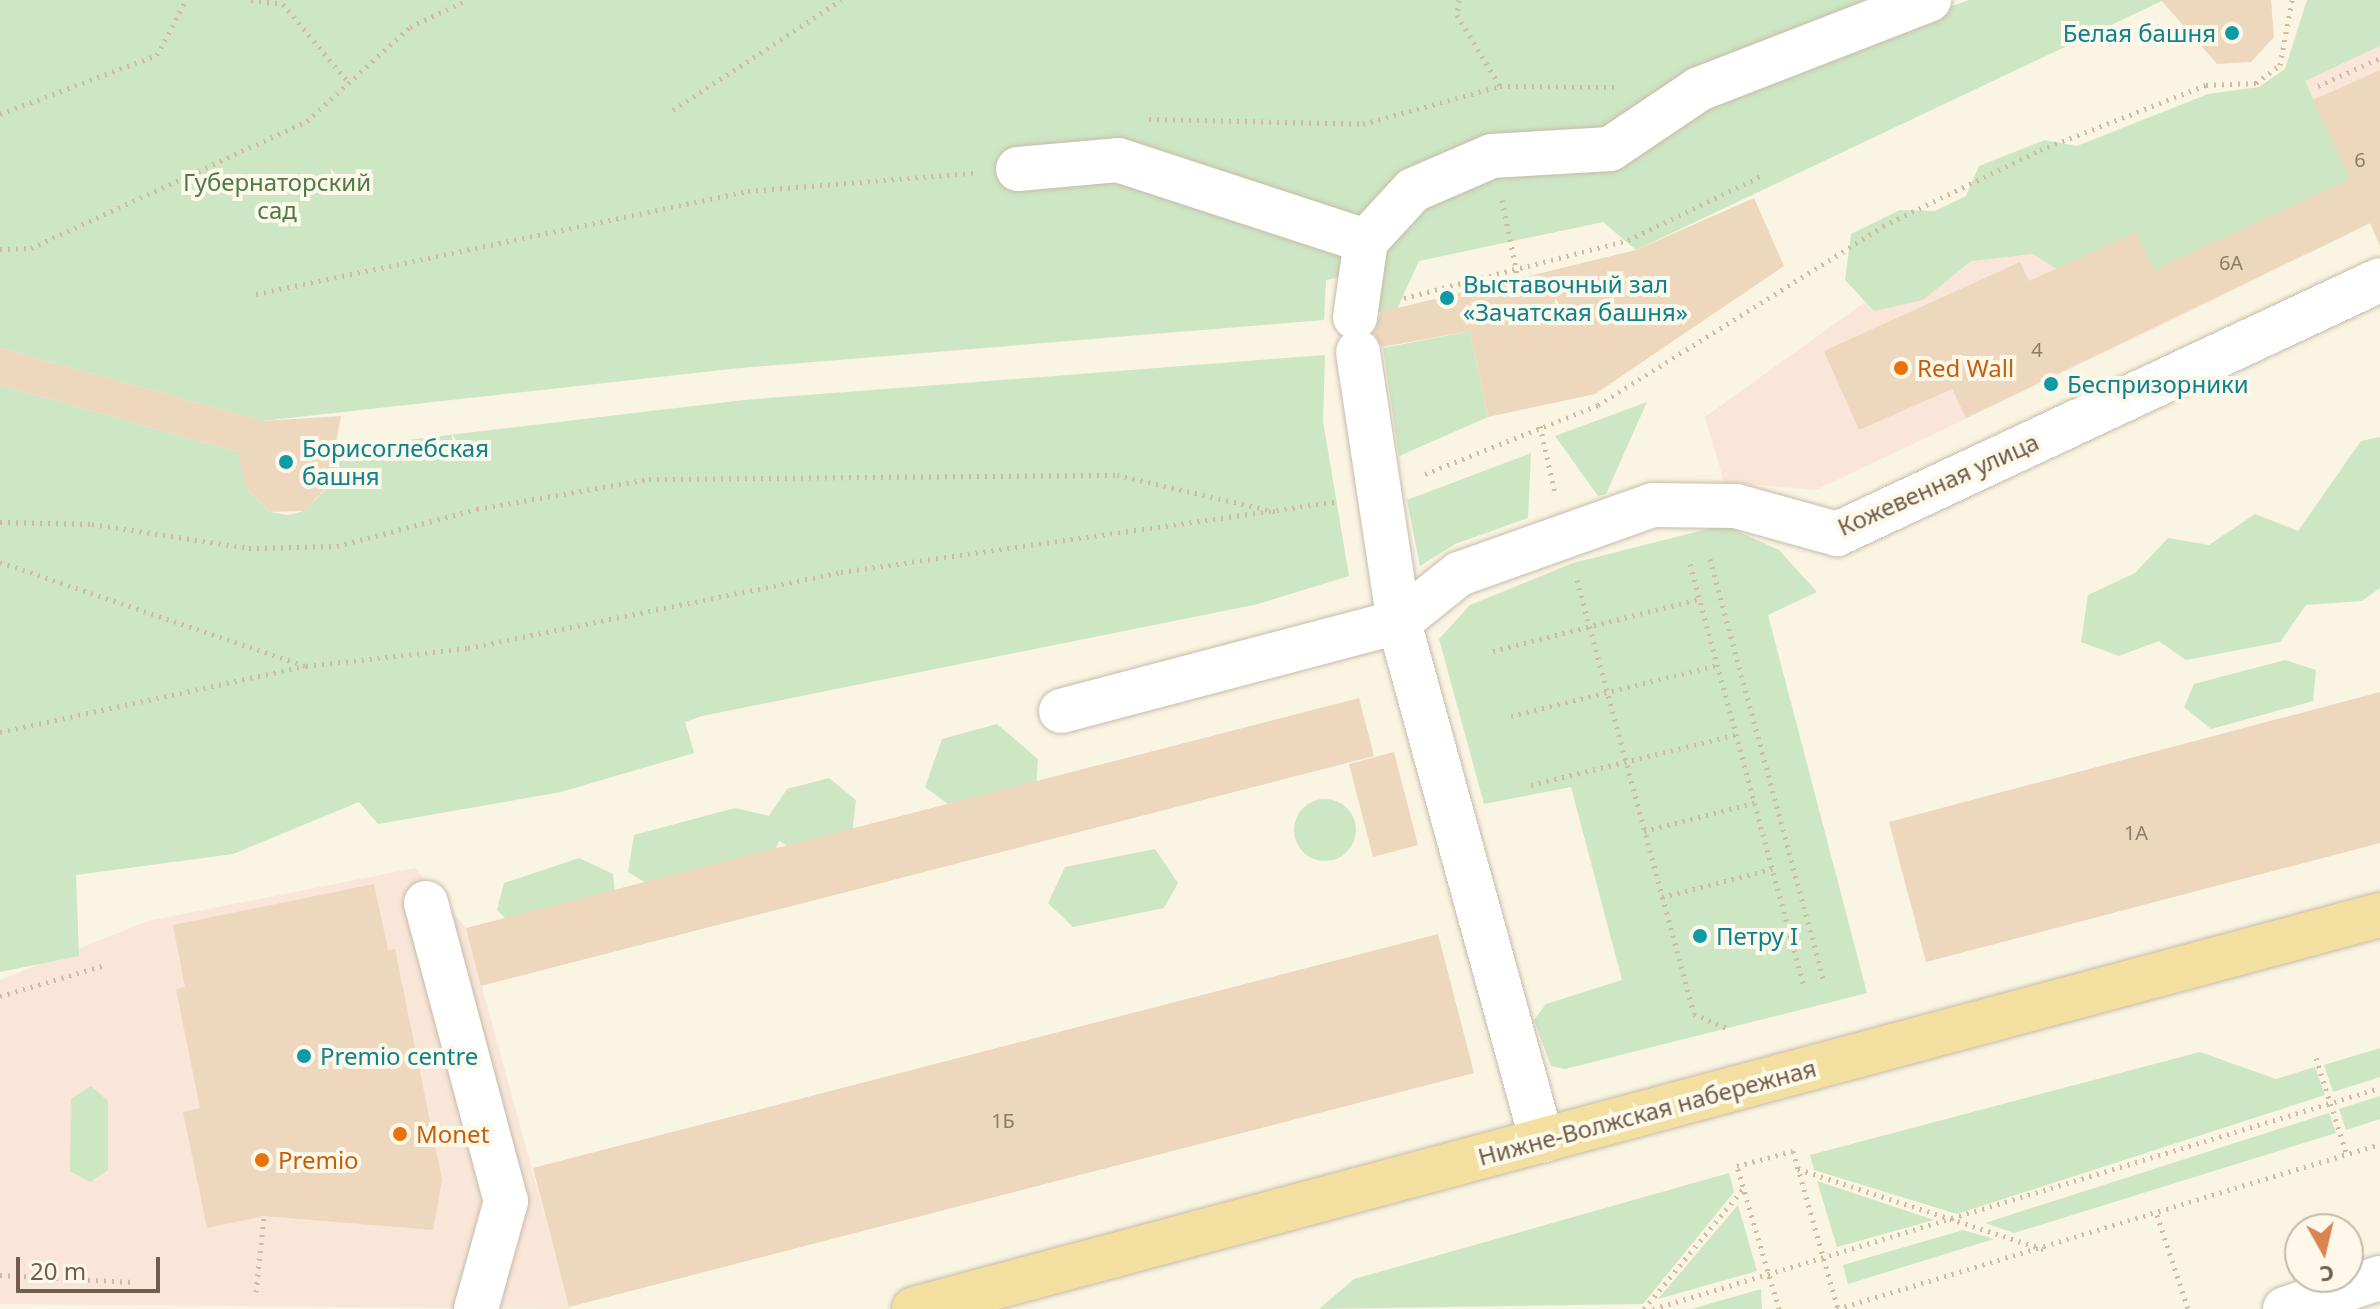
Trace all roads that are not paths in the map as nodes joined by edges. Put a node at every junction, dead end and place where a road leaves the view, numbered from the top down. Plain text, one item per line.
1 (1929, 0) edge
2 (1018, 169) road end
3 (1366, 241) junction
4 (2380, 280) edge
5 (1399, 622) junction
6 (1061, 711) dead end
7 (426, 903) dead end
8 (2380, 915) edge
9 (1542, 1141) junction
10 (2380, 1278) edge
11 (476, 1309) edge
12 (914, 1309) edge
13 (2285, 1309) edge

1 - 3 street
2 - 3 street
3 - 5 street
4 - 5 street, Кожевенная улица
5 - 6 street
5 - 9 street
7 - 11 street
8 - 9 main road, Нижне-Волжская набережная
9 - 12 main road, Нижне-Волжская набережная
10 - 13 street

